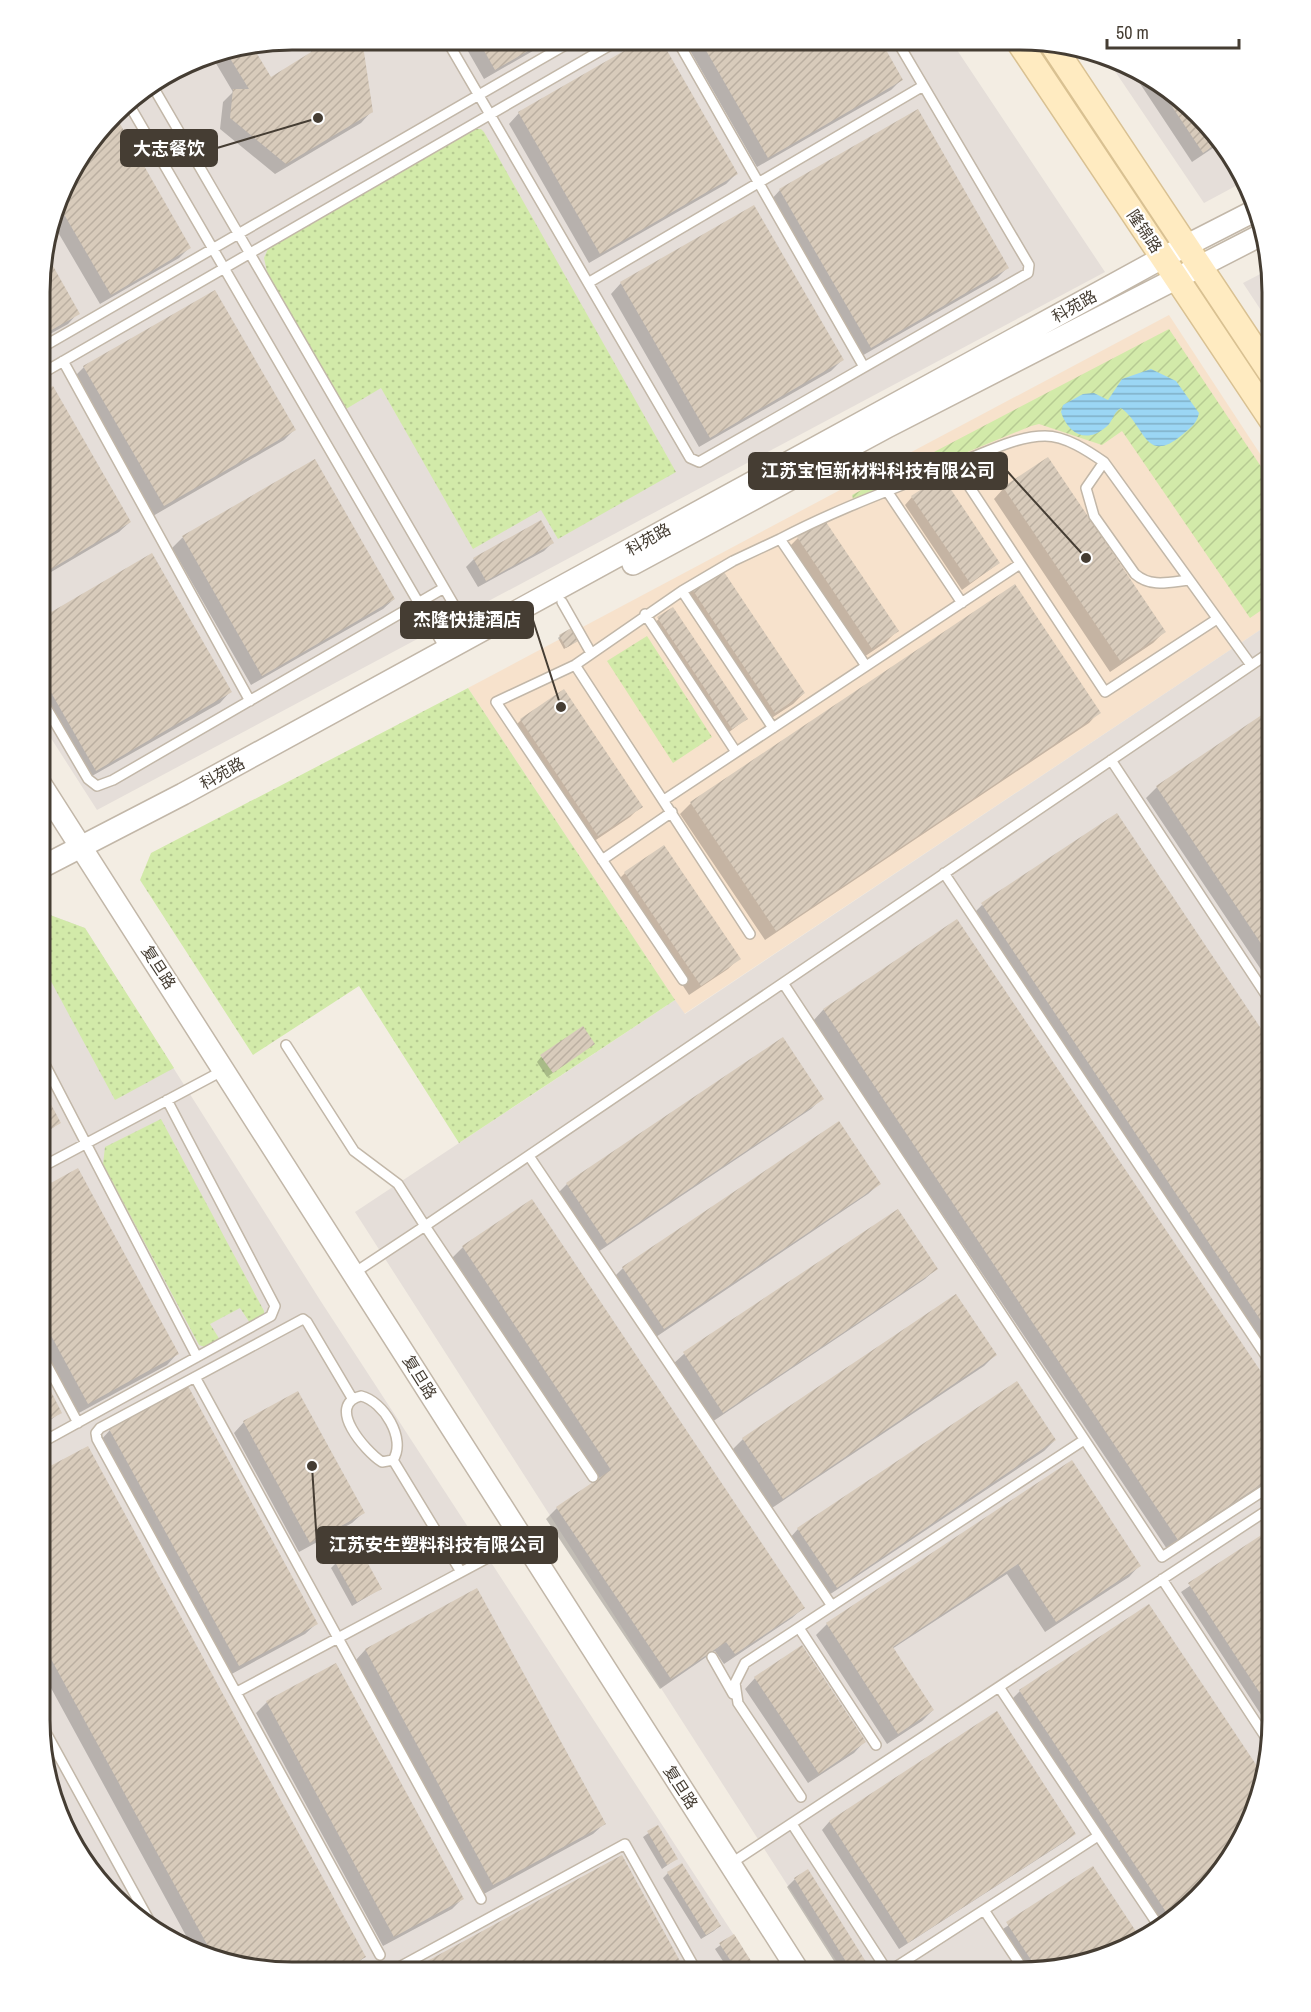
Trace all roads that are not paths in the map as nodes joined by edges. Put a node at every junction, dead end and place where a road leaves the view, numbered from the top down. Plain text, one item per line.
1 (452, 50) edge
2 (557, 50) edge
3 (601, 50) edge
4 (683, 50) edge
5 (902, 50) edge
6 (1024, 50) edge
7 (1058, 53) edge
8 (923, 86) junction
9 (155, 91) edge
10 (478, 95) junction
11 (132, 110) edge
12 (489, 114) junction
13 (759, 183) junction
14 (1249, 214) edge
15 (238, 234) junction
16 (1255, 238) edge
17 (1185, 246) junction
18 (213, 248) junction
19 (249, 253) junction
20 (1162, 258) junction
21 (224, 267) junction
22 (1200, 268) junction
23 (1177, 280) junction
24 (588, 283) junction
25 (50, 343) edge
26 (1262, 360) edge
27 (63, 361) junction
28 (864, 367) junction
29 (50, 369) edge
30 (1262, 406) edge
31 (1104, 462) junction
32 (955, 465) junction
33 (887, 491) junction
34 (780, 539) junction
35 (1020, 564) junction
36 (1189, 580) junction
37 (444, 588) junction
38 (682, 591) junction
39 (562, 602) junction
40 (418, 603) junction
41 (962, 603) junction
42 (645, 614) junction
43 (1217, 619) junction
44 (471, 636) junction
45 (446, 650) junction
46 (591, 653) junction
47 (1262, 658) edge
48 (575, 665) junction
49 (1251, 665) junction
50 (866, 666) junction
51 (250, 701) junction
52 (50, 714) edge
53 (773, 728) junction
54 (736, 752) junction
55 (1111, 760) junction
56 (50, 798) edge
57 (664, 800) junction
58 (672, 813) junction
59 (85, 852) junction
60 (602, 860) junction
61 (50, 864) edge
62 (944, 873) junction
63 (50, 876) edge
64 (750, 934) dead end
65 (683, 980) dead end
66 (783, 983) junction
67 (1262, 990) edge
68 (286, 1045) dead end
69 (224, 1070) junction
70 (50, 1074) edge
71 (167, 1100) junction
72 (86, 1143) junction
73 (529, 1156) junction
74 (50, 1163) edge
75 (426, 1226) junction
76 (354, 1274) junction
77 (1262, 1350) edge
78 (197, 1357) junction
79 (50, 1371) edge
80 (195, 1377) junction
81 (352, 1398) junction
82 (78, 1423) junction
83 (50, 1438) edge
84 (1084, 1440) junction
85 (393, 1460) junction
86 (592, 1477) dead end
87 (1262, 1492) edge
88 (1262, 1514) edge
89 (523, 1539) junction
90 (461, 1572) junction
91 (1162, 1579) junction
92 (831, 1606) junction
93 (799, 1628) junction
94 (338, 1638) junction
95 (712, 1657) dead end
96 (999, 1687) junction
97 (237, 1692) junction
98 (738, 1703) junction
99 (1261, 1731) edge
100 (51, 1741) edge
101 (876, 1745) dead end
102 (801, 1797) dead end
103 (792, 1824) junction
104 (1098, 1836) junction
105 (730, 1864) junction
106 (481, 1899) dead end
107 (984, 1910) junction
108 (145, 1913) edge
109 (1155, 1921) edge
110 (380, 1955) dead end
111 (409, 1962) edge
112 (691, 1962) edge
113 (793, 1962) edge
114 (882, 1962) edge
115 (903, 1962) edge
116 (1018, 1962) edge

1 - 10 lane
2 - 10 lane
3 - 12 lane
4 - 13 lane
5 - 8 lane
6 - 20 main road, 隆锦路
7 - 17 main road, 隆锦路
8 - 13 lane
8 - 28 lane
9 - 15 lane
10 - 12 lane
10 - 15 lane
11 - 18 lane
12 - 19 lane
12 - 24 lane
13 - 24 lane
13 - 28 lane
14 - 17 street, 科苑路
15 - 18 lane
15 - 19 lane
16 - 22 street, 科苑路
17 - 20 street, 科苑路
17 - 22 main road, 隆锦路
18 - 21 lane
18 - 25 lane
19 - 21 lane
19 - 37 lane
20 - 23 main road, 隆锦路
20 - 44 street, 科苑路
21 - 27 lane
21 - 40 lane
22 - 23 street, 科苑路
22 - 26 main road, 隆锦路
23 - 30 main road, 隆锦路
23 - 39 street, 科苑路
24 - 28 lane
27 - 29 lane
27 - 51 lane
31 - 32 lane
31 - 36 lane
31 - 36 lane
32 - 33 lane
32 - 35 lane
33 - 34 lane
33 - 41 lane
34 - 38 lane
34 - 50 lane
35 - 41 lane
35 - 43 lane
36 - 43 lane
37 - 40 lane
37 - 44 lane
38 - 42 lane
38 - 53 lane
39 - 46 lane
39 - 59 street, 科苑路
40 - 45 lane
40 - 51 lane
41 - 50 lane
42 - 46 lane
42 - 54 lane
43 - 49 lane
44 - 45 street, 科苑路
45 - 59 street, 科苑路
46 - 48 lane
47 - 49 lane
48 - 57 lane
48 - 60 lane
49 - 55 lane
50 - 53 lane
51 - 52 lane
53 - 54 lane
54 - 57 lane
55 - 62 lane
55 - 67 lane
56 - 59 street, 复旦路
57 - 58 lane
58 - 60 lane
58 - 64 lane
59 - 61 street, 科苑路
59 - 63 street, 科苑路
59 - 69 street, 复旦路
60 - 65 lane
62 - 66 lane
62 - 77 lane
66 - 73 lane
66 - 84 lane
68 - 75 lane
69 - 71 lane
69 - 76 street, 复旦路
70 - 72 lane
71 - 72 lane
71 - 78 lane
72 - 74 lane
72 - 78 lane
73 - 75 lane
73 - 92 lane
75 - 76 lane
75 - 86 lane
76 - 89 street, 复旦路
78 - 82 lane
79 - 82 lane
80 - 81 lane
80 - 94 lane
80 - 97 lane
81 - 85 lane
81 - 85 lane
82 - 83 lane
84 - 87 lane
84 - 92 lane
85 - 90 lane
88 - 91 lane
89 - 90 lane
89 - 105 street, 复旦路
90 - 94 lane
91 - 96 lane
91 - 99 lane
92 - 93 lane
93 - 98 lane
93 - 101 lane
94 - 97 lane
94 - 106 lane
95 - 98 lane
96 - 103 lane
96 - 104 lane
97 - 110 lane
98 - 102 lane
100 - 108 lane
103 - 105 lane
103 - 114 lane
104 - 107 lane
104 - 109 lane
105 - 113 street, 复旦路
107 - 115 lane
107 - 116 lane
111 - 112 lane

